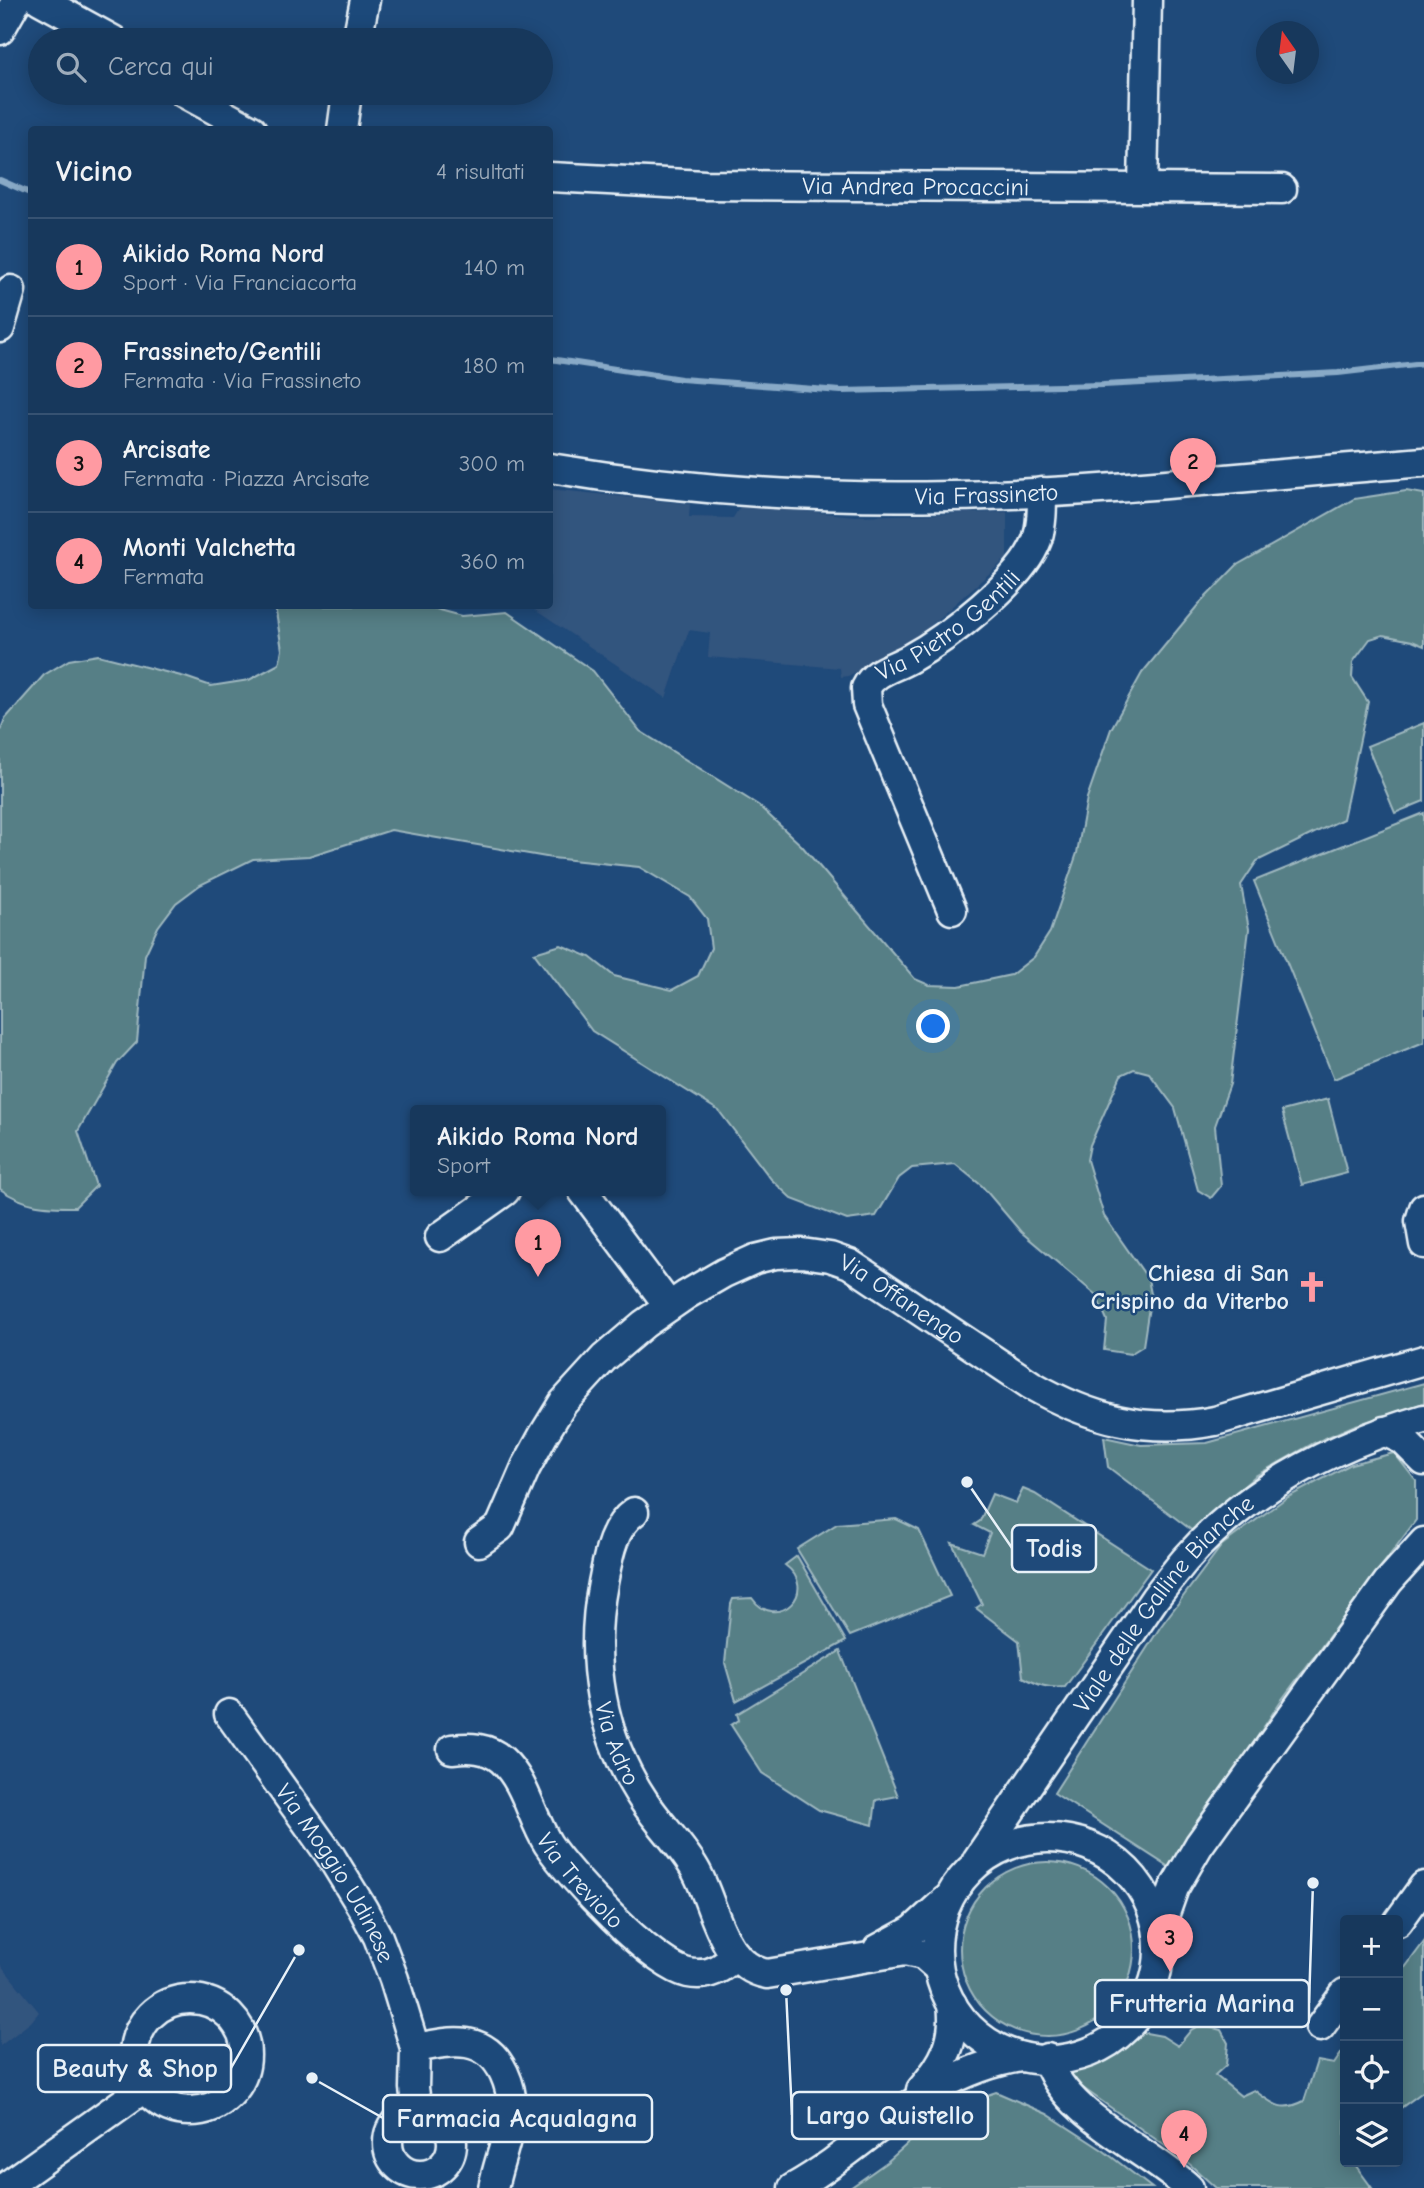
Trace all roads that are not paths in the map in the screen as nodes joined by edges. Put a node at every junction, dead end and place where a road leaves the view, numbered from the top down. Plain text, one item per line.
1 (17, 0) edge
2 (40, 0) edge
3 (365, 0) edge
4 (1147, 0) edge
5 (91, 28) edge
6 (359, 28) edge
7 (0, 30) edge
8 (206, 105) edge
9 (345, 105) edge
10 (245, 126) edge
11 (343, 126) edge
12 (553, 177) edge
13 (1143, 187) junction
14 (1282, 189) dead end
15 (14, 292) edge
16 (0, 328) edge
17 (1424, 462) edge
18 (553, 468) edge
19 (1042, 492) junction
20 (952, 910) dead end
21 (498, 1196) edge
22 (587, 1196) edge
23 (1424, 1209) edge
24 (440, 1237) dead end
25 (1424, 1244) edge
26 (669, 1306) junction
27 (1424, 1360) edge
28 (1424, 1419) edge
29 (1384, 1431) junction
30 (1424, 1461) edge
31 (634, 1512) dead end
32 (479, 1542) dead end
33 (1424, 1542) edge
34 (229, 1714) dead end
35 (452, 1749) dead end
36 (971, 1868) junction
37 (1424, 1886) edge
38 (953, 1892) junction
39 (1403, 1915) edge
40 (1158, 1933) junction
41 (734, 1954) junction
42 (852, 1959) junction
43 (938, 1968) junction
44 (1340, 2000) edge
45 (952, 2004) junction
46 (1320, 2027) dead end
47 (415, 2048) junction
48 (1034, 2058) junction
49 (144, 2088) dead end
50 (417, 2111) dead end
51 (899, 2113) junction
52 (4, 2188) edge
53 (493, 2188) edge
54 (793, 2188) edge
55 (1189, 2188) edge

1 - 7 street
2 - 5 street
3 - 6 street
4 - 13 street
8 - 10 street
9 - 11 street
12 - 13 street, Via Andrea Procaccini
13 - 14 street, Via Andrea Procaccini
15 - 16 street
17 - 19 street, Via Frassineto
18 - 19 street, Via Frassineto
19 - 20 street, Via Pietro Gentili
21 - 24 street
22 - 26 street
23 - 25 street
26 - 27 street, Via Offanengo
26 - 32 street, Via Offanengo
28 - 29 street, Viale delle Galline Bianche
29 - 30 street
29 - 36 street, Viale delle Galline Bianche
31 - 41 street, Via Adro
33 - 40 street
34 - 47 street, Via Moggio Udinese
35 - 41 street, Via Treviolo
36 - 38 street
36 - 40 street
37 - 39 street
38 - 42 street
38 - 43 street
40 - 48 street
41 - 42 street
42 - 43 street
43 - 45 street
44 - 46 street
45 - 48 street
45 - 51 street
47 - 50 street, Via Moggio Udinese
47 - 53 street
48 - 51 street
48 - 55 street
49 - 52 street
51 - 54 street

